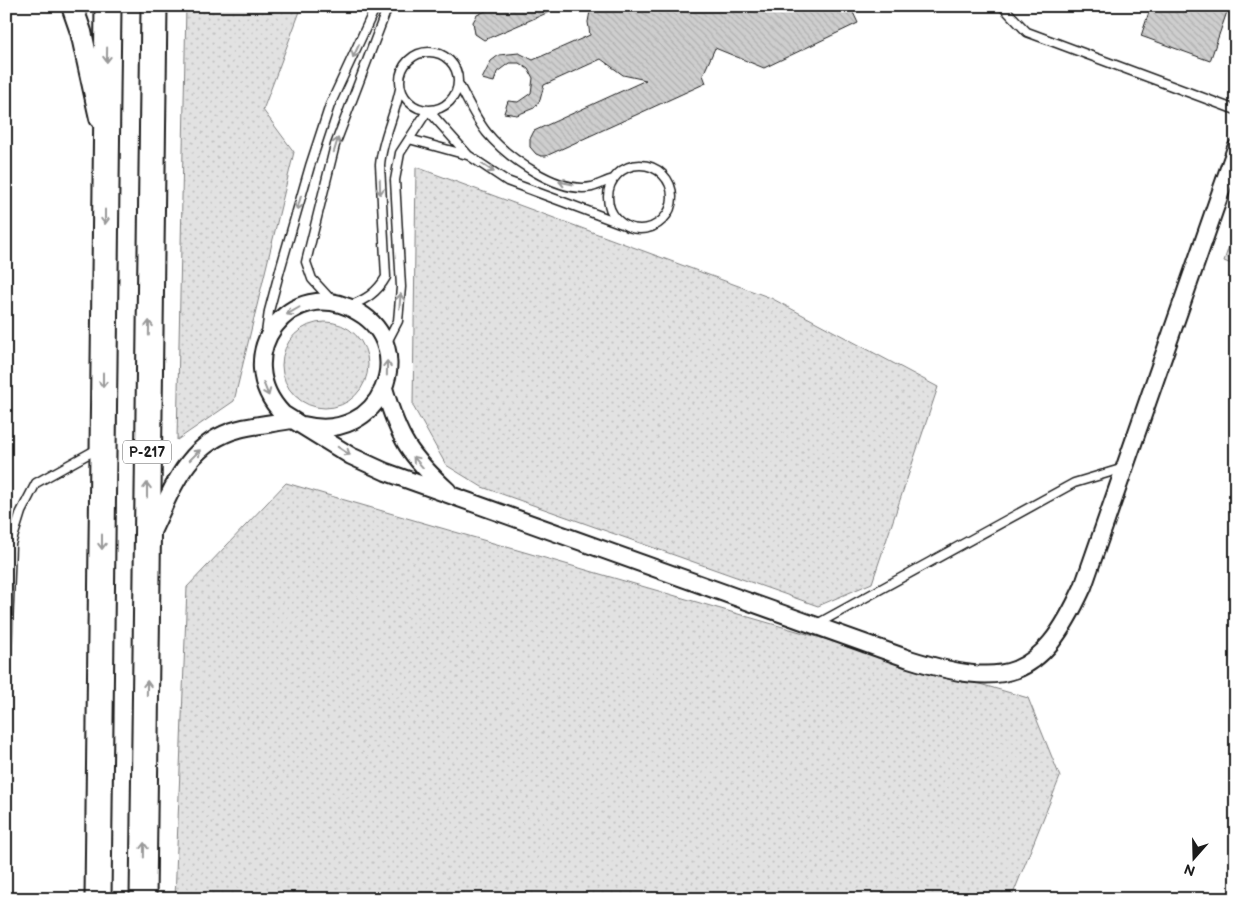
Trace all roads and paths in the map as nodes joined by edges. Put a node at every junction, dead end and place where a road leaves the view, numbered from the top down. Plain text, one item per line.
1 (72, 6) edge
2 (108, 6) edge
3 (154, 6) edge
4 (376, 6) edge
5 (388, 6) edge
6 (1002, 6) edge
7 (458, 83) junction
8 (400, 89) junction
9 (428, 110) junction
10 (1236, 110) edge
11 (409, 139) junction
12 (105, 147) junction
13 (1236, 148) edge
14 (468, 155) junction
15 (613, 179) junction
16 (625, 225) junction
17 (341, 305) junction
18 (265, 342) junction
19 (385, 347) junction
20 (384, 388) junction
21 (298, 423) junction
22 (103, 446) junction
23 (1124, 468) junction
24 (453, 496) junction
25 (147, 543) junction
26 (814, 625) junction
27 (6, 686) edge
28 (98, 899) edge
29 (143, 899) edge

1 - 12 street
2 -> 12 main road, Р-217
25 -> 3 main road, Р-217
4 -> 18 lane
17 -> 5 lane
6 - 10 lane
7 - 8 lane
7 - 9 lane
15 -> 7 lane
8 - 9 lane
8 -> 17 lane
9 - 11 lane
9 - 14 lane
11 - 14 lane
19 -> 11 lane
12 -> 22 main road, Р-217
13 - 23 street
14 -> 16 lane
15 - 16 lane
15 - 16 lane
17 -> 18 street
17 - 19 street
18 -> 21 street
20 -> 19 street
20 - 21 street
24 -> 20 street
21 -> 24 street
25 -> 21 street
22 - 27 lane
22 -> 28 main road, Р-217
23 - 26 lane
23 - 26 street
24 - 26 street
29 -> 25 main road, Р-217

